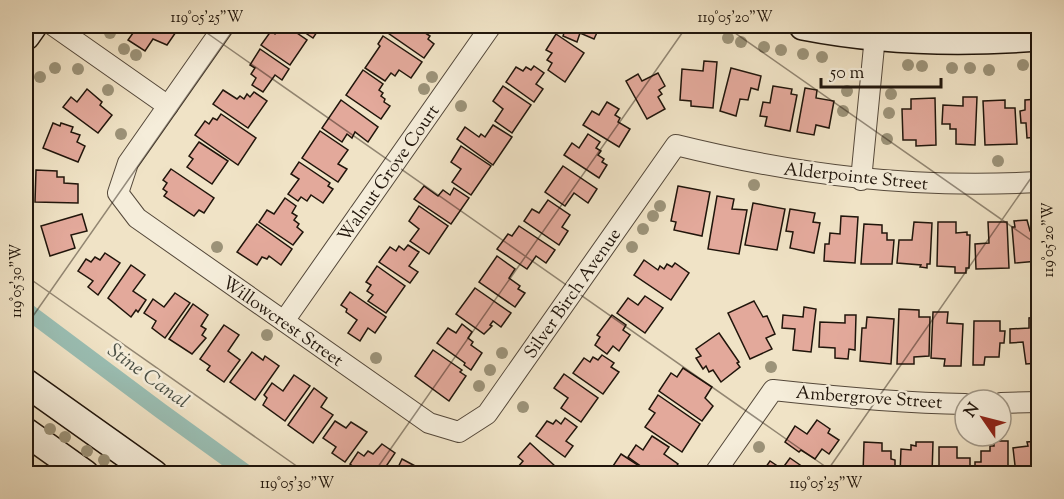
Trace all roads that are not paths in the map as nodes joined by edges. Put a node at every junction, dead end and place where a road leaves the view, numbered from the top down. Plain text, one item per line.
1 (33, 26) edge
2 (54, 26) edge
3 (224, 26) edge
4 (492, 26) edge
5 (803, 26) edge
6 (26, 36) edge
7 (875, 36) junction
8 (1038, 37) edge
9 (168, 106) junction
10 (676, 145) joint
11 (861, 180) junction
12 (1038, 182) edge
13 (284, 321) junction
14 (26, 383) edge
15 (1038, 402) edge
16 (953, 403) edge
17 (1013, 403) edge
18 (26, 432) edge
19 (459, 432) joint
20 (85, 474) edge
21 (154, 474) edge
22 (714, 474) edge

1 - 6 street
2 - 9 street
3 - 9 street
4 - 13 street, Walnut Grove Court
5 - 7 street
7 - 8 street
7 - 11 street
9 - 13 street, Willowcrest Street
10 - 11 street, Alderpointe Street
10 - 19 street, Silver Birch Avenue
11 - 12 street, Alderpointe Street
13 - 19 street, Willowcrest Street
14 - 21 street
15 - 17 street
16 - 22 street, Ambergrove Street
18 - 20 street

